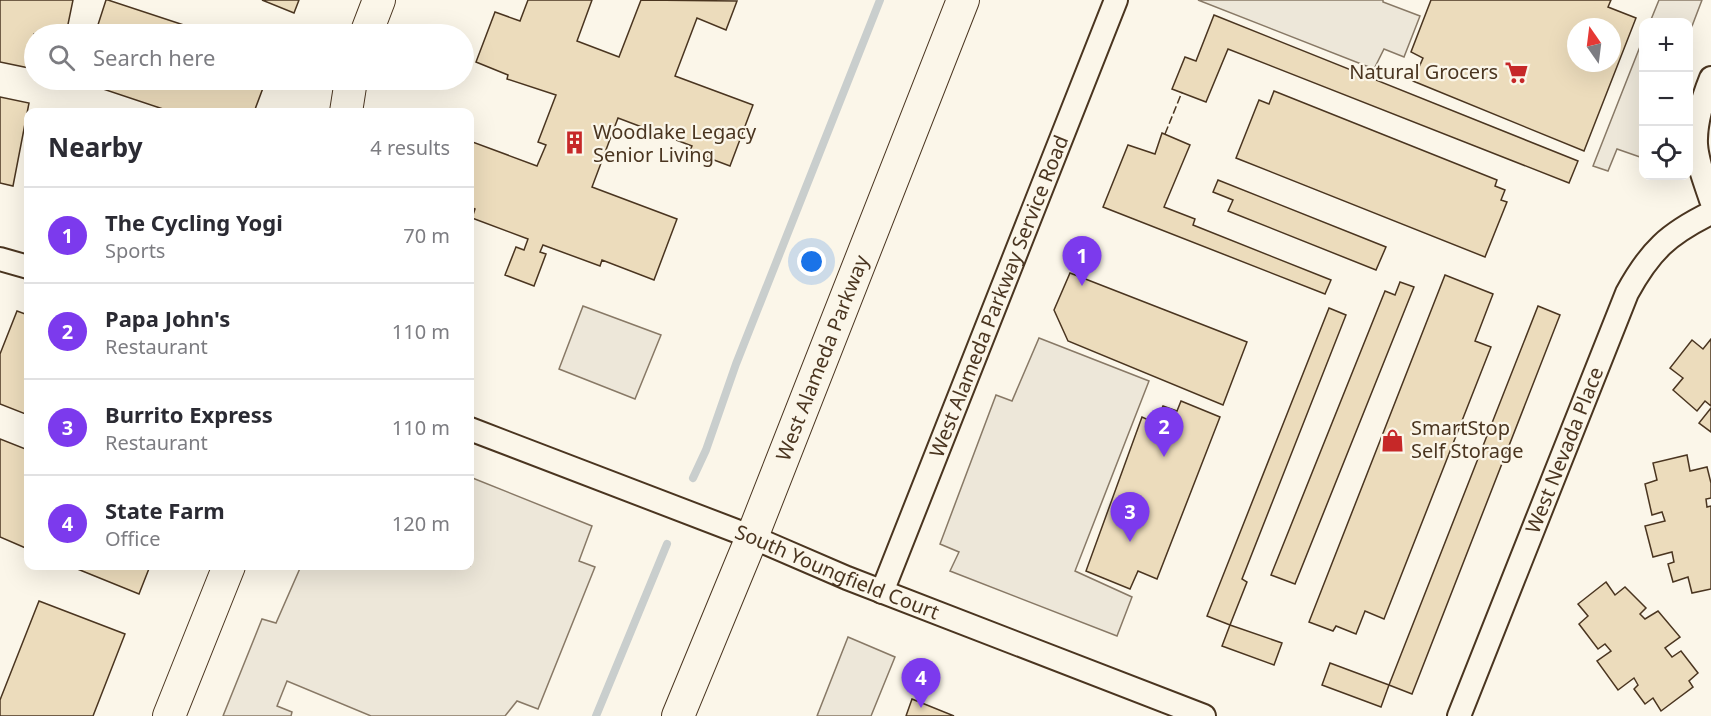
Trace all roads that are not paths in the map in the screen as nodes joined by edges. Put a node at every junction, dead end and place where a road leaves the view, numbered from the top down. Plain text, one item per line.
1 (379, 0) edge
2 (963, 0) edge
3 (1116, 0) edge
4 (370, 24) edge
5 (1711, 78) edge
6 (349, 90) edge
7 (347, 108) edge
8 (1711, 200) edge
9 (1711, 213) edge
10 (0, 259) edge
11 (24, 266) edge
12 (474, 431) edge
13 (752, 537) junction
14 (227, 570) edge
15 (882, 592) junction
16 (170, 716) edge
17 (678, 716) edge
18 (1204, 716) edge
19 (1459, 716) edge

1 - 4 main road
2 - 13 main road, West Alameda Parkway
3 - 15 street, West Alameda Parkway Service Road
5 - 8 street
6 - 7 main road
9 - 19 street, West Nevada Place
10 - 11 street
12 - 13 street, South Youngfield Court
13 - 15 street, South Youngfield Court
13 - 17 main road, West Alameda Parkway
14 - 16 main road
15 - 18 street, South Youngfield Court

